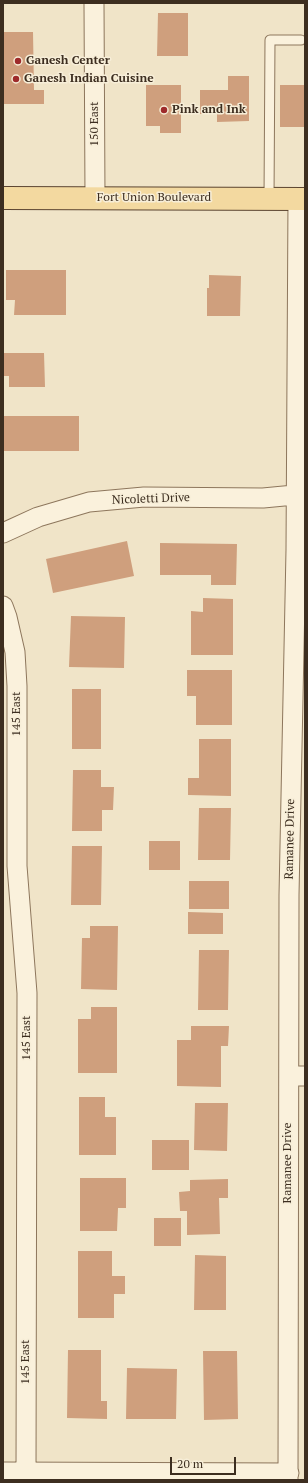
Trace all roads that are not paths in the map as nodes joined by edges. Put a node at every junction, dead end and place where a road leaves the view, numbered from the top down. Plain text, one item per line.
1 (94, 3) edge
2 (301, 40) dead end
3 (3, 198) edge
4 (95, 198) junction
5 (269, 199) junction
6 (301, 199) edge
7 (301, 495) edge
8 (3, 533) edge
9 (3, 606) edge
10 (298, 800) edge
11 (297, 1076) edge
12 (3, 1472) edge
13 (26, 1472) junction
14 (289, 1476) edge

1 - 4 street, 150 East
2 - 5 lane
3 - 4 main road, Fort Union Boulevard
4 - 5 main road, Fort Union Boulevard
5 - 6 main road, Fort Union Boulevard
6 - 7 street, Ramanee Drive
7 - 8 street, Nicoletti Drive
7 - 10 street, Ramanee Drive
9 - 13 street, 145 East
10 - 11 street, Ramanee Drive
11 - 14 street, Ramanee Drive
12 - 13 street
13 - 14 street

